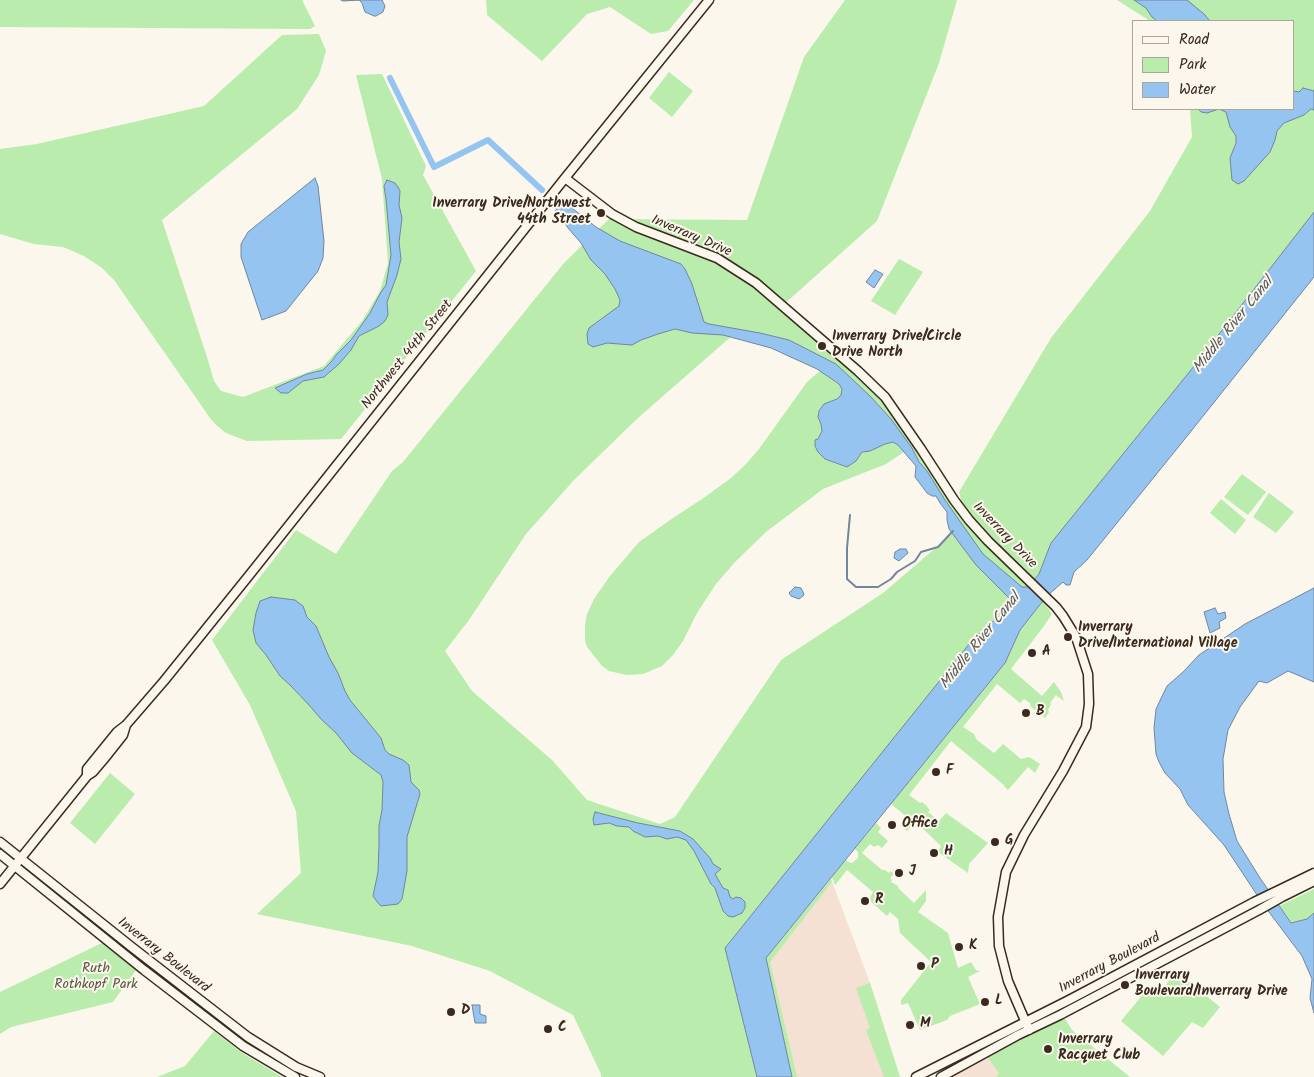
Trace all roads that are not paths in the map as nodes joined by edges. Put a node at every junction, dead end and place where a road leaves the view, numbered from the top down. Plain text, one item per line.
1 (709, 0) edge
2 (565, 178) junction
3 (0, 842) edge
4 (0, 854) edge
5 (21, 858) junction
6 (14, 866) junction
7 (1314, 873) edge
8 (1314, 881) edge
9 (0, 884) edge
10 (1025, 1022) junction
11 (1029, 1030) junction
12 (295, 1077) edge
13 (320, 1077) edge
14 (916, 1077) edge
15 (941, 1077) edge

1 - 2 street, Northwest 44th Street
2 - 5 street, Northwest 44th Street
2 - 10 street, Inverrary Drive
3 - 5 street, Inverrary Boulevard
4 - 6 street, Inverrary Boulevard
5 - 6 street, Northwest 44th Street
5 - 13 street, Inverrary Boulevard
6 - 9 street, Northwest 44th Street
6 - 12 street, Inverrary Boulevard
7 - 10 street, Inverrary Boulevard
8 - 11 street, Inverrary Boulevard
10 - 11 street, Inverrary Drive
10 - 14 street, Inverrary Boulevard
11 - 15 street, Inverrary Boulevard

